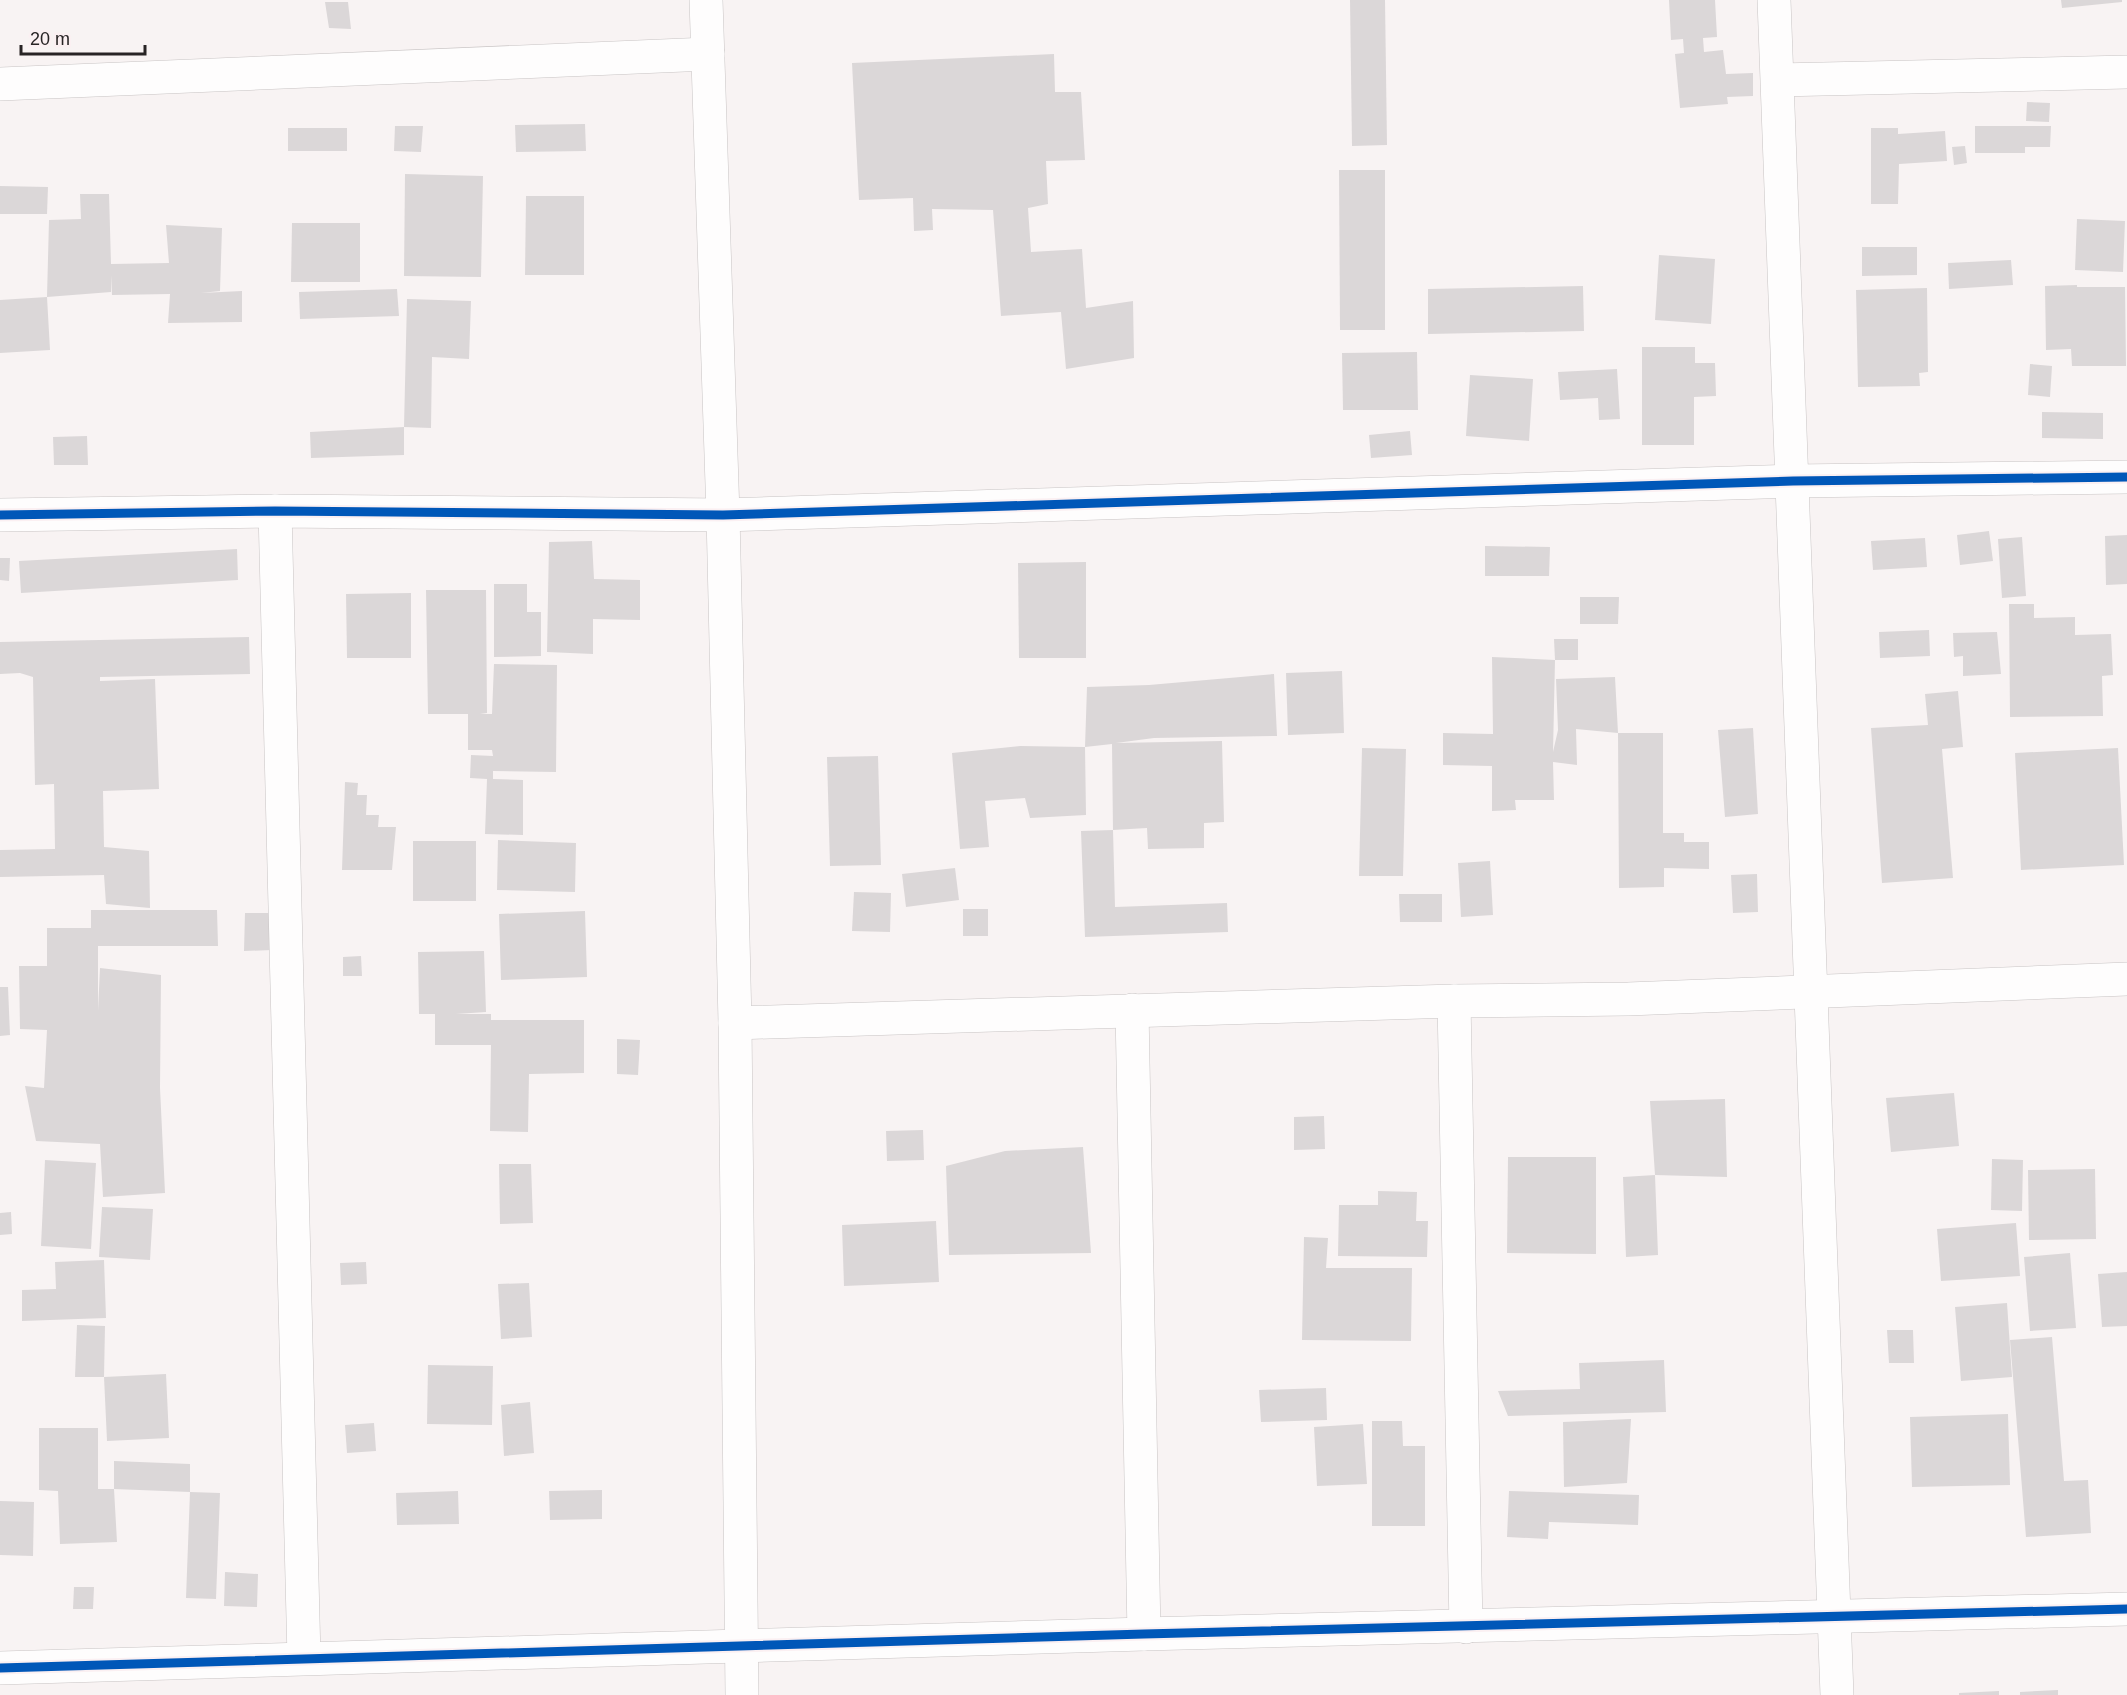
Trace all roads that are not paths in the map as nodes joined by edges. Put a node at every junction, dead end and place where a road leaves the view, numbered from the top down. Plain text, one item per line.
1 (706, 0) edge
2 (1774, 0) edge
3 (708, 54) junction
4 (2127, 72) edge
5 (1778, 80) junction
6 (0, 84) edge
7 (2127, 477) edge
8 (1792, 481) junction
9 (275, 511) junction
10 (0, 515) edge
11 (723, 515) junction
12 (2127, 979) edge
13 (1812, 990) junction
14 (1454, 1001) junction
15 (1132, 1010) junction
16 (735, 1023) junction
17 (2127, 1609) edge
18 (1833, 1616) junction
19 (1466, 1627) junction
20 (1144, 1634) junction
21 (741, 1646) junction
22 (304, 1658) junction
23 (0, 1668) edge
24 (742, 1695) edge
25 (1837, 1695) edge

1 - 3 street
2 - 5 street
3 - 6 street
3 - 11 street
4 - 5 street
5 - 8 street
7 - 8 street
8 - 11 street
8 - 13 street
9 - 10 street
9 - 11 street
9 - 22 street
11 - 16 street
12 - 13 street
13 - 14 street
13 - 18 street
14 - 15 street
14 - 19 street
15 - 16 street
15 - 20 street
16 - 21 street
17 - 18 street
18 - 19 street
18 - 25 street
19 - 20 street
20 - 21 street
21 - 22 street
21 - 24 street
22 - 23 street

